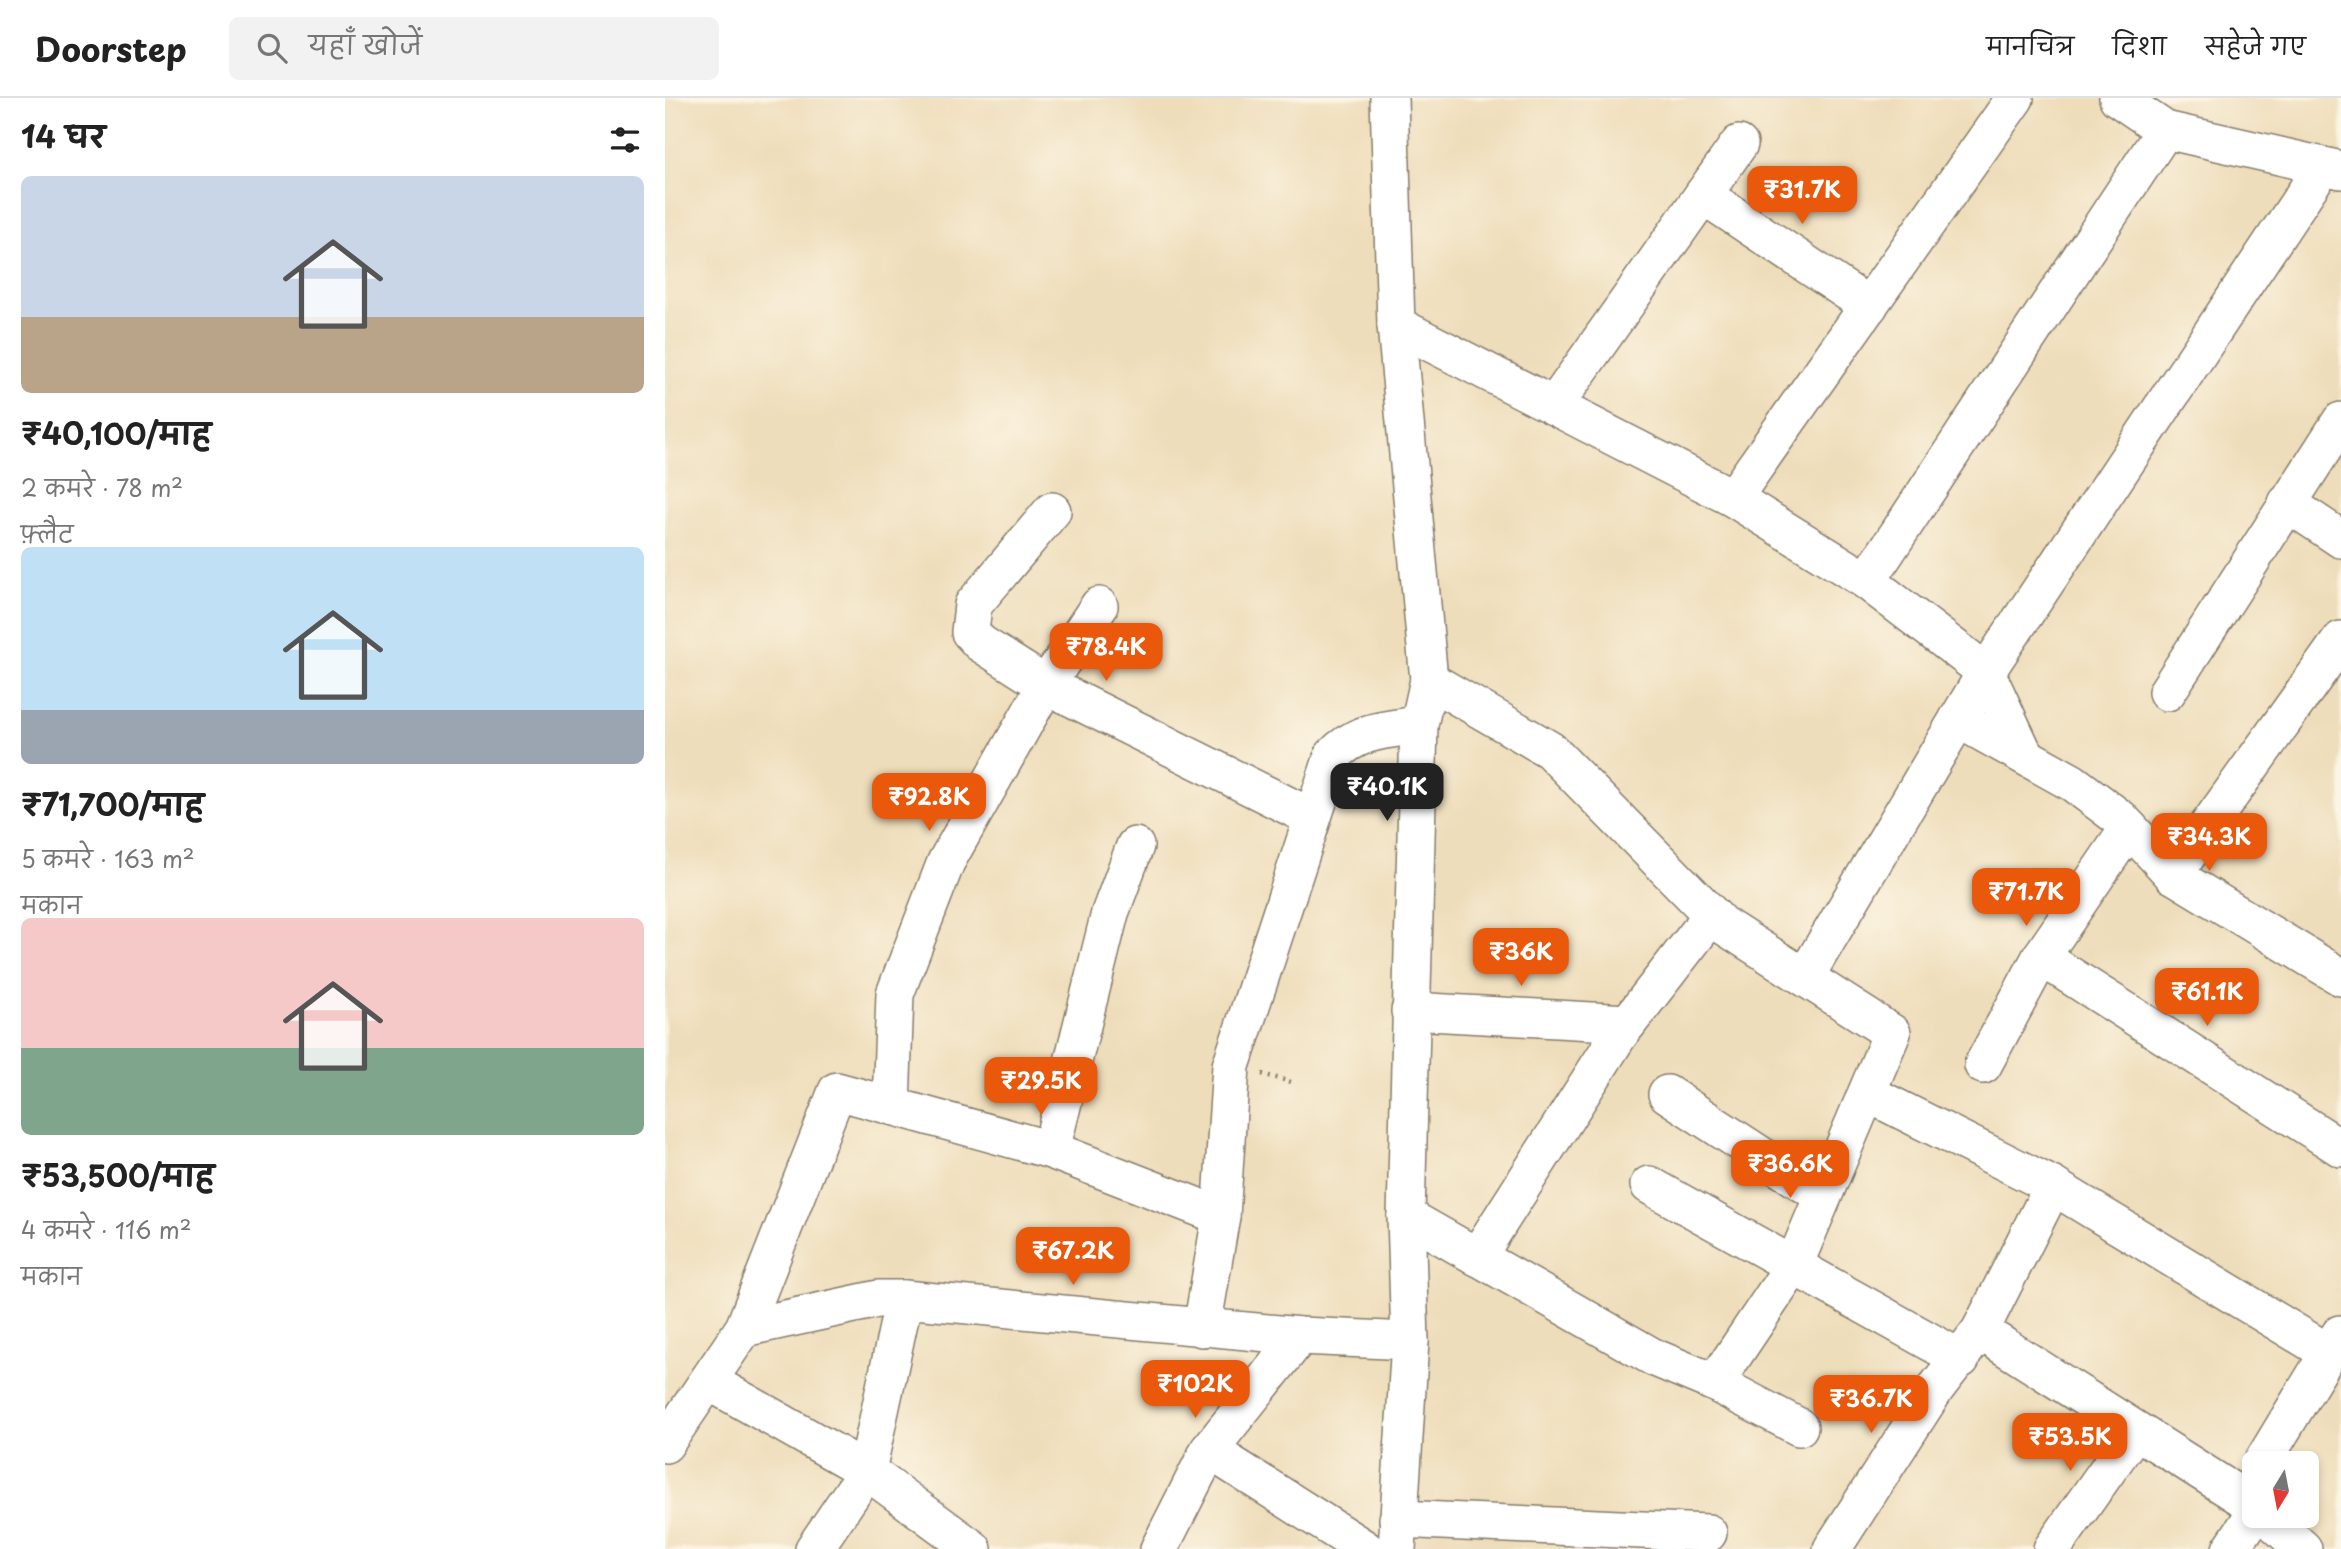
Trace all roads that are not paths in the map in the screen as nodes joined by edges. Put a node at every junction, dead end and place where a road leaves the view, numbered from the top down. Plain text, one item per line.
1 (1389, 98) edge
2 (2015, 98) edge
3 (2118, 98) edge
4 (2165, 130) junction
5 (1739, 144) dead end
6 (2332, 168) edge
7 (1703, 195) junction
8 (1869, 306) junction
9 (1396, 325) junction
10 (1554, 406) junction
11 (2341, 421) edge
12 (1733, 498) junction
13 (2287, 503) junction
14 (1052, 511) dead end
15 (2341, 539) edge
16 (1867, 581) junction
17 (1099, 606) dead end
18 (2341, 640) edge
19 (1986, 672) junction
20 (1429, 680) junction
21 (1046, 685) junction
22 (2167, 692) dead end
23 (1958, 719) junction
24 (1419, 725) junction
25 (2025, 756) junction
26 (1311, 817) junction
27 (2129, 828) junction
28 (1135, 846) dead end
29 (2173, 875) junction
30 (1713, 915) junction
31 (2041, 957) junction
32 (1805, 977) junction
33 (2341, 977) edge
34 (1410, 1011) junction
35 (1628, 1023) junction
36 (1983, 1065) dead end
37 (1867, 1093) junction
38 (1667, 1094) dead end
39 (891, 1106) junction
40 (2341, 1148) edge
41 (1051, 1150) junction
42 (1649, 1185) dead end
43 (2053, 1186) junction
44 (1823, 1196) junction
45 (1221, 1216) junction
46 (1405, 1216) junction
47 (1477, 1257) junction
48 (1794, 1265) junction
49 (904, 1299) junction
50 (744, 1328) junction
51 (1202, 1328) junction
52 (1300, 1336) junction
53 (1410, 1340) junction
54 (2335, 1343) edge
55 (1971, 1345) junction
56 (708, 1381) junction
57 (1715, 1383) junction
58 (1799, 1427) dead end
59 (2135, 1431) junction
60 (665, 1444) edge
61 (1209, 1450) junction
62 (2269, 1451) edge
63 (867, 1471) junction
64 (2242, 1495) edge
65 (2242, 1527) edge
66 (2281, 1528) edge
67 (1708, 1533) dead end
68 (1397, 1534) edge
69 (814, 1549) edge
70 (973, 1549) edge
71 (1159, 1549) edge
72 (1365, 1549) edge
73 (1832, 1549) edge
74 (2052, 1549) edge
75 (2231, 1549) edge
76 (2303, 1549) edge

1 - 9 street
2 - 8 street
3 - 4 street
4 - 6 street
4 - 16 street
5 - 7 street
6 - 19 street
7 - 8 street
7 - 10 street
8 - 12 street
9 - 10 street
9 - 20 street
10 - 12 street
11 - 13 street
12 - 16 street
13 - 15 street
13 - 22 street
14 - 21 street
16 - 19 street
17 - 21 street
18 - 29 street
19 - 23 street
19 - 25 street
20 - 24 street
20 - 30 street
21 - 26 street
21 - 39 street
23 - 25 street
23 - 32 street
24 - 26 street
24 - 34 street
25 - 27 street
26 - 45 street
27 - 29 street
27 - 31 street
28 - 41 street
29 - 33 street
30 - 32 street
30 - 35 street
31 - 36 street
31 - 40 street
32 - 37 street
34 - 35 street
34 - 46 street
35 - 47 street
37 - 43 street
37 - 44 street
38 - 44 street
39 - 41 street
39 - 50 street
41 - 45 street
42 - 48 street
43 - 54 street
43 - 55 street
44 - 48 street
45 - 51 street
46 - 47 street
46 - 53 street
47 - 57 street
48 - 55 street
48 - 57 street
49 - 50 street
49 - 51 street
49 - 63 street
50 - 56 street
51 - 52 street
52 - 53 street
52 - 61 street
53 - 68 street
54 - 62 street
55 - 59 street
55 - 73 street
56 - 60 street
56 - 63 street
57 - 58 street
59 - 64 street
59 - 74 street
61 - 71 street
61 - 72 street
63 - 69 street
63 - 70 street
65 - 75 street
66 - 76 street
67 - 68 street

